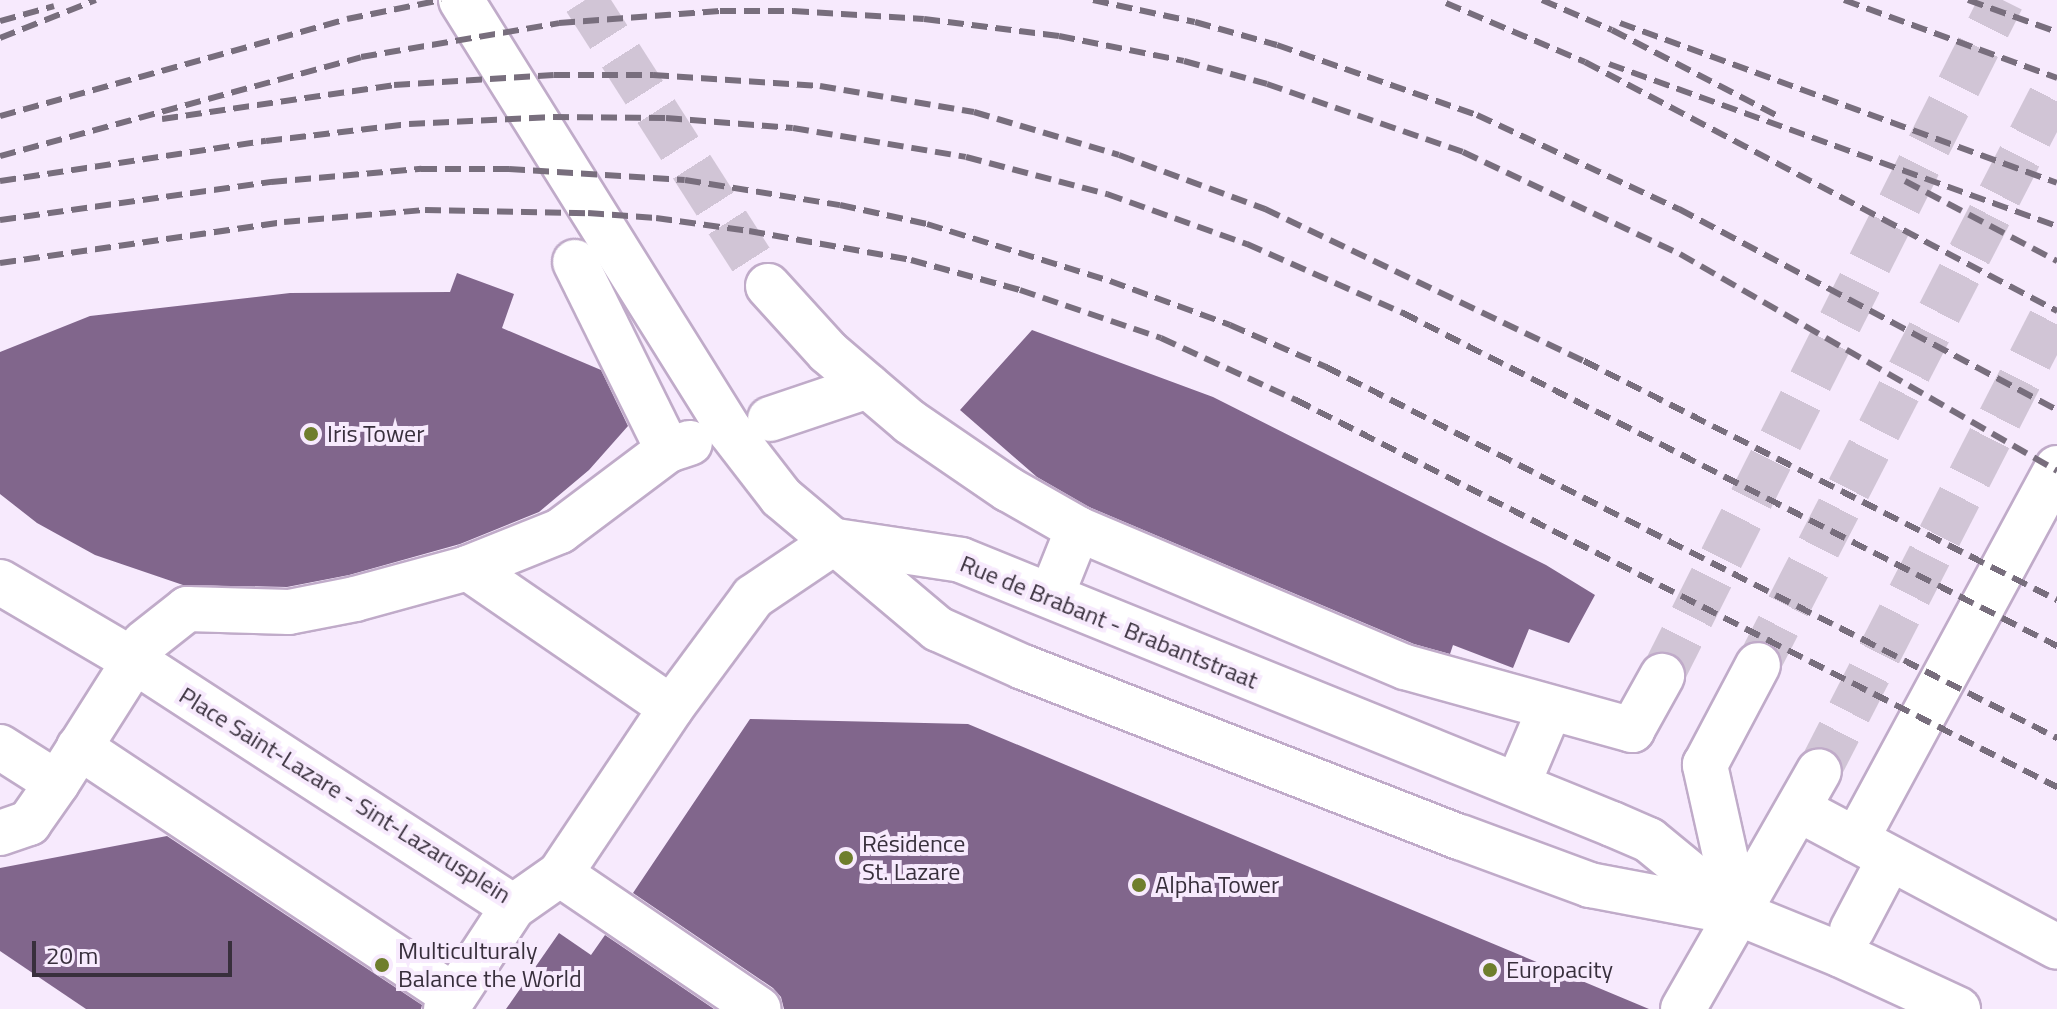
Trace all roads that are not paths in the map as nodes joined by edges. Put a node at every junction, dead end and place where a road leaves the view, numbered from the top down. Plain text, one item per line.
1 (461, 0) edge
2 (575, 262) dead end
3 (768, 286) tunnel mouth
4 (868, 386) junction
5 (770, 419) dead end
6 (2057, 468) edge
7 (1078, 529) junction
8 (836, 541) junction
9 (468, 568) junction
10 (0, 582) edge
11 (1056, 584) dead end
12 (1758, 665) tunnel mouth
13 (1662, 676) tunnel mouth
14 (656, 697) dead end
15 (1550, 708) junction
16 (0, 747) edge
17 (68, 765) junction
18 (1819, 771) tunnel mouth
19 (1523, 772) dead end
20 (1798, 809) junction
21 (0, 833) edge
22 (1873, 849) junction
23 (560, 874) junction
24 (513, 907) junction
25 (1738, 913) junction
26 (1852, 930) dead end
27 (2057, 947) edge
28 (443, 998) edge
29 (759, 1009) edge
30 (1683, 1009) edge
31 (1958, 1009) edge

1 - 8 street
2 - 9 street
3 - 4 street
4 - 5 street
4 - 7 street
6 - 22 street
7 - 11 street, Rue de Brabant - Brabantstraat
7 - 15 street
8 - 23 street, Place Saint-Lazare - Sint-Lazarusplein
8 - 25 street, Rue de Brabant - Brabantstraat
8 - 25 street, Rue de Brabant - Brabantstraat
9 - 14 street
9 - 17 street
10 - 24 street, Place Saint-Lazare - Sint-Lazarusplein
12 - 25 street
13 - 15 street
15 - 19 street
16 - 17 street
17 - 21 street
17 - 28 street
18 - 20 street
20 - 22 street
20 - 25 street
22 - 26 street
22 - 27 street
23 - 24 street, Place Saint-Lazare - Sint-Lazarusplein
23 - 29 street
24 - 28 street
25 - 30 street
25 - 31 street, Rue de Brabant - Brabantstraat

